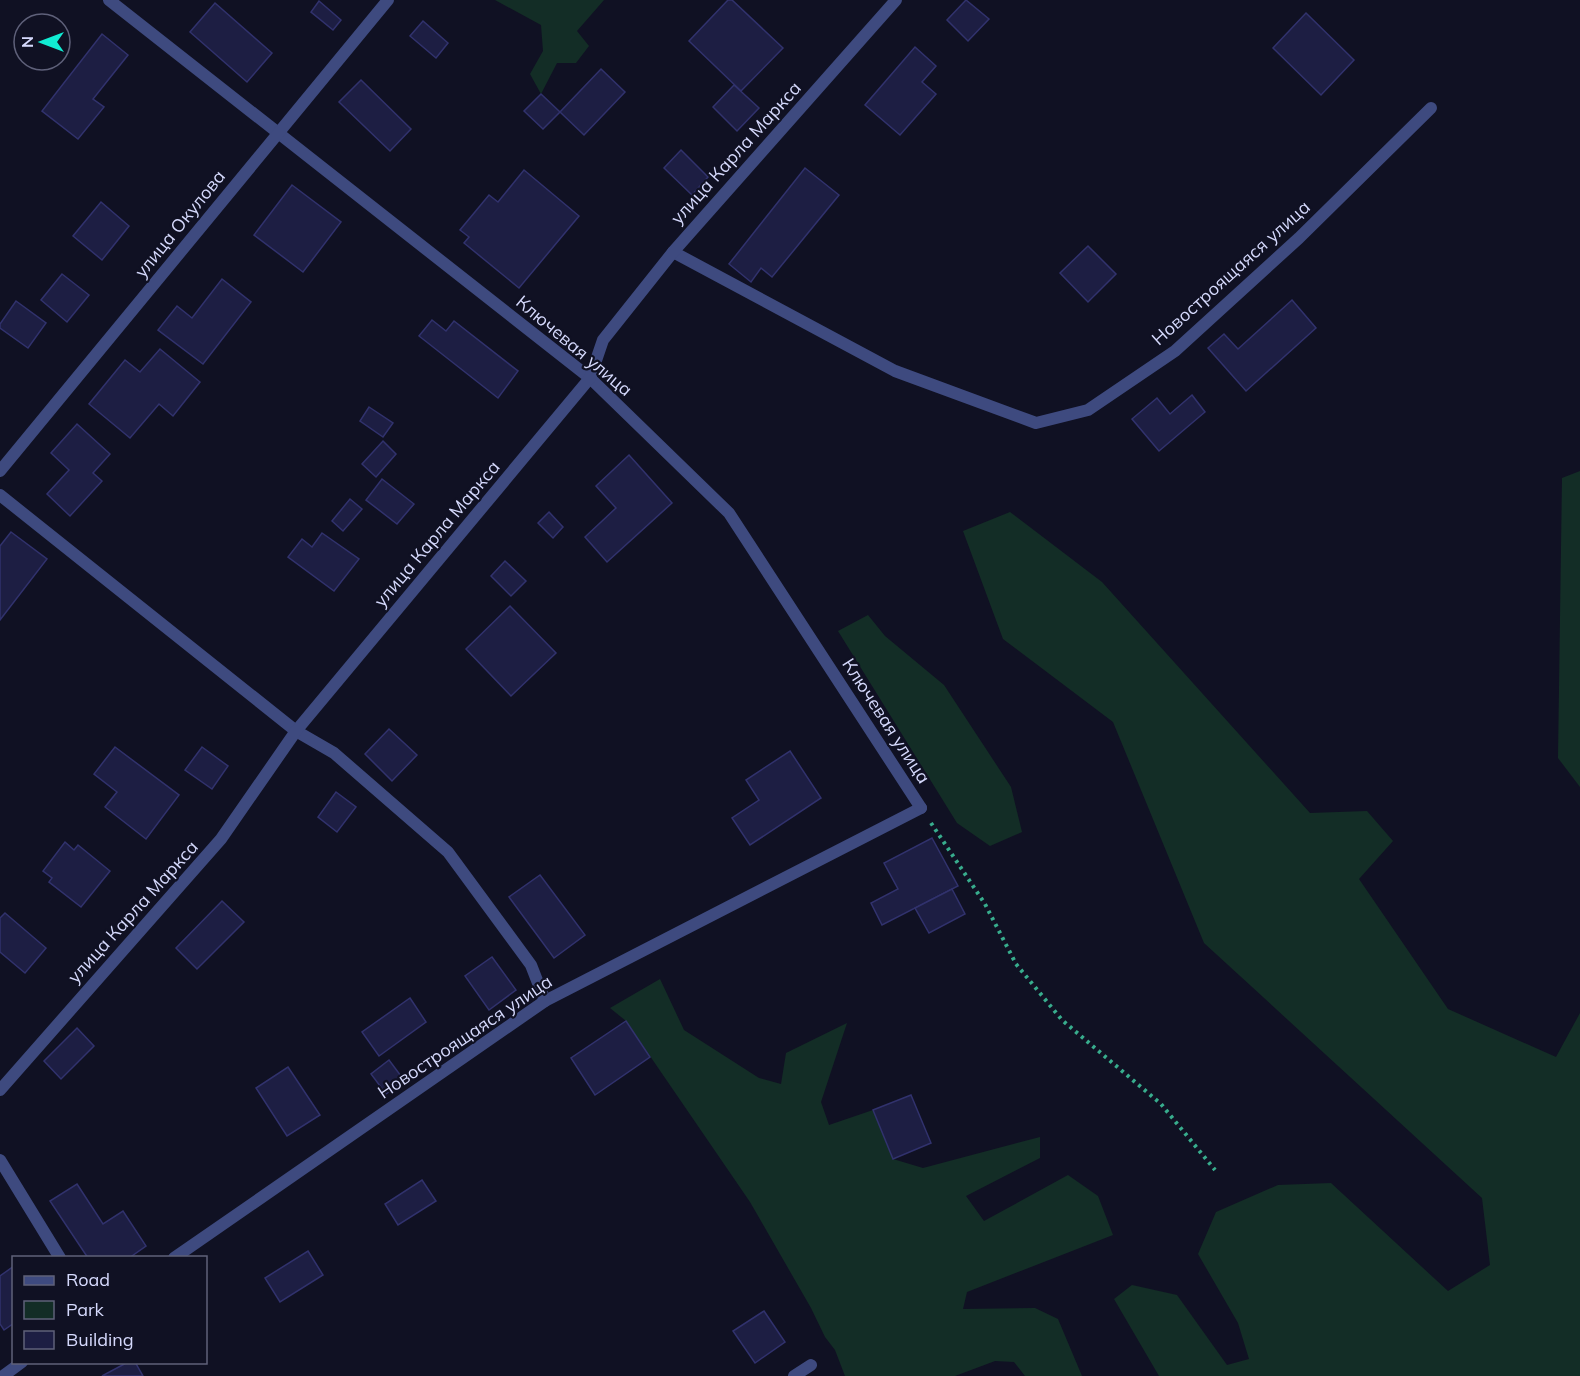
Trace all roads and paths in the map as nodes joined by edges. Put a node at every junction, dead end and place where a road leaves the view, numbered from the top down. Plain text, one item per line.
1 (109, 0) edge
2 (388, 0) edge
3 (896, 0) edge
4 (1431, 108) dead end
5 (278, 133) junction
6 (673, 252) junction
7 (590, 378) junction
8 (0, 471) edge
9 (0, 495) edge
10 (296, 731) junction
11 (921, 808) junction
12 (545, 1001) junction
13 (0, 1090) edge
14 (0, 1160) edge
15 (1215, 1170) dead end
16 (59, 1256) edge
17 (175, 1256) edge
18 (19, 1364) edge
19 (811, 1365) dead end
20 (3, 1376) edge
21 (794, 1376) edge

1 - 5 street, Ключевая улица
2 - 5 street, улица Окулова
3 - 6 street, улица Карла Маркса
4 - 6 street, Новостроящаяся улица
5 - 7 street, Ключевая улица
5 - 8 street, улица Окулова
6 - 7 street, улица Карла Маркса
7 - 10 street, улица Карла Маркса
7 - 11 street, Ключевая улица
9 - 10 street
10 - 12 street
10 - 13 street, улица Карла Маркса
11 - 12 street, Новостроящаяся улица
11 - 15 path
12 - 17 street, Новостроящаяся улица
14 - 16 street
18 - 20 street
19 - 21 street

